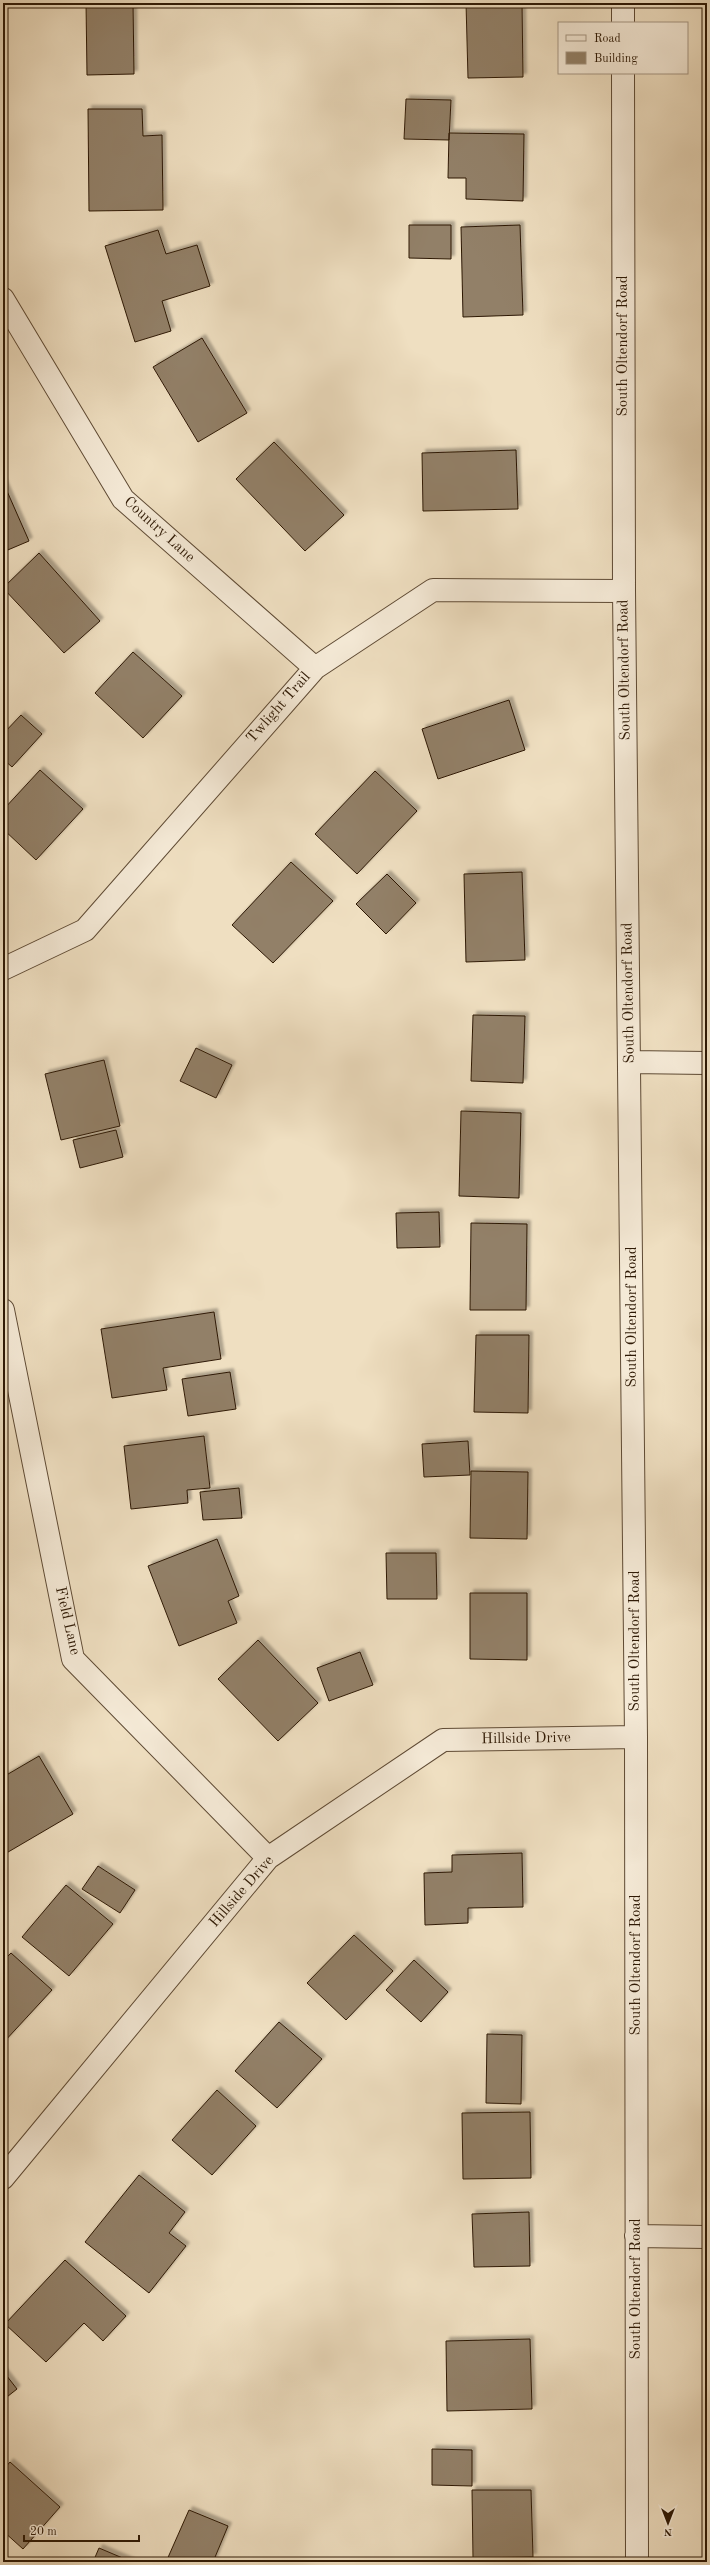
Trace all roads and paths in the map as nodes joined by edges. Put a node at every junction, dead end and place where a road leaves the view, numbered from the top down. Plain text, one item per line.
1 (623, 3) edge
2 (623, 22) edge
3 (623, 74) edge
4 (3, 299) edge
5 (624, 591) junction
6 (314, 668) junction
7 (3, 969) edge
8 (630, 1062) junction
9 (707, 1063) edge
10 (3, 1310) edge
11 (636, 1737) junction
12 (268, 1858) junction
13 (3, 2178) edge
14 (636, 2236) junction
15 (707, 2237) edge
16 (637, 2562) edge

1 - 2 street
3 - 5 street, South Oltendorf Road
4 - 6 street, Country Lane
5 - 6 street, Twlight Trail
5 - 8 street, South Oltendorf Road
6 - 7 street, Twlight Trail
8 - 9 street
8 - 11 street, South Oltendorf Road
10 - 12 street, Field Lane
11 - 12 street, Hillside Drive
11 - 14 street, South Oltendorf Road
12 - 13 street, Hillside Drive
14 - 15 street
14 - 16 street, South Oltendorf Road

